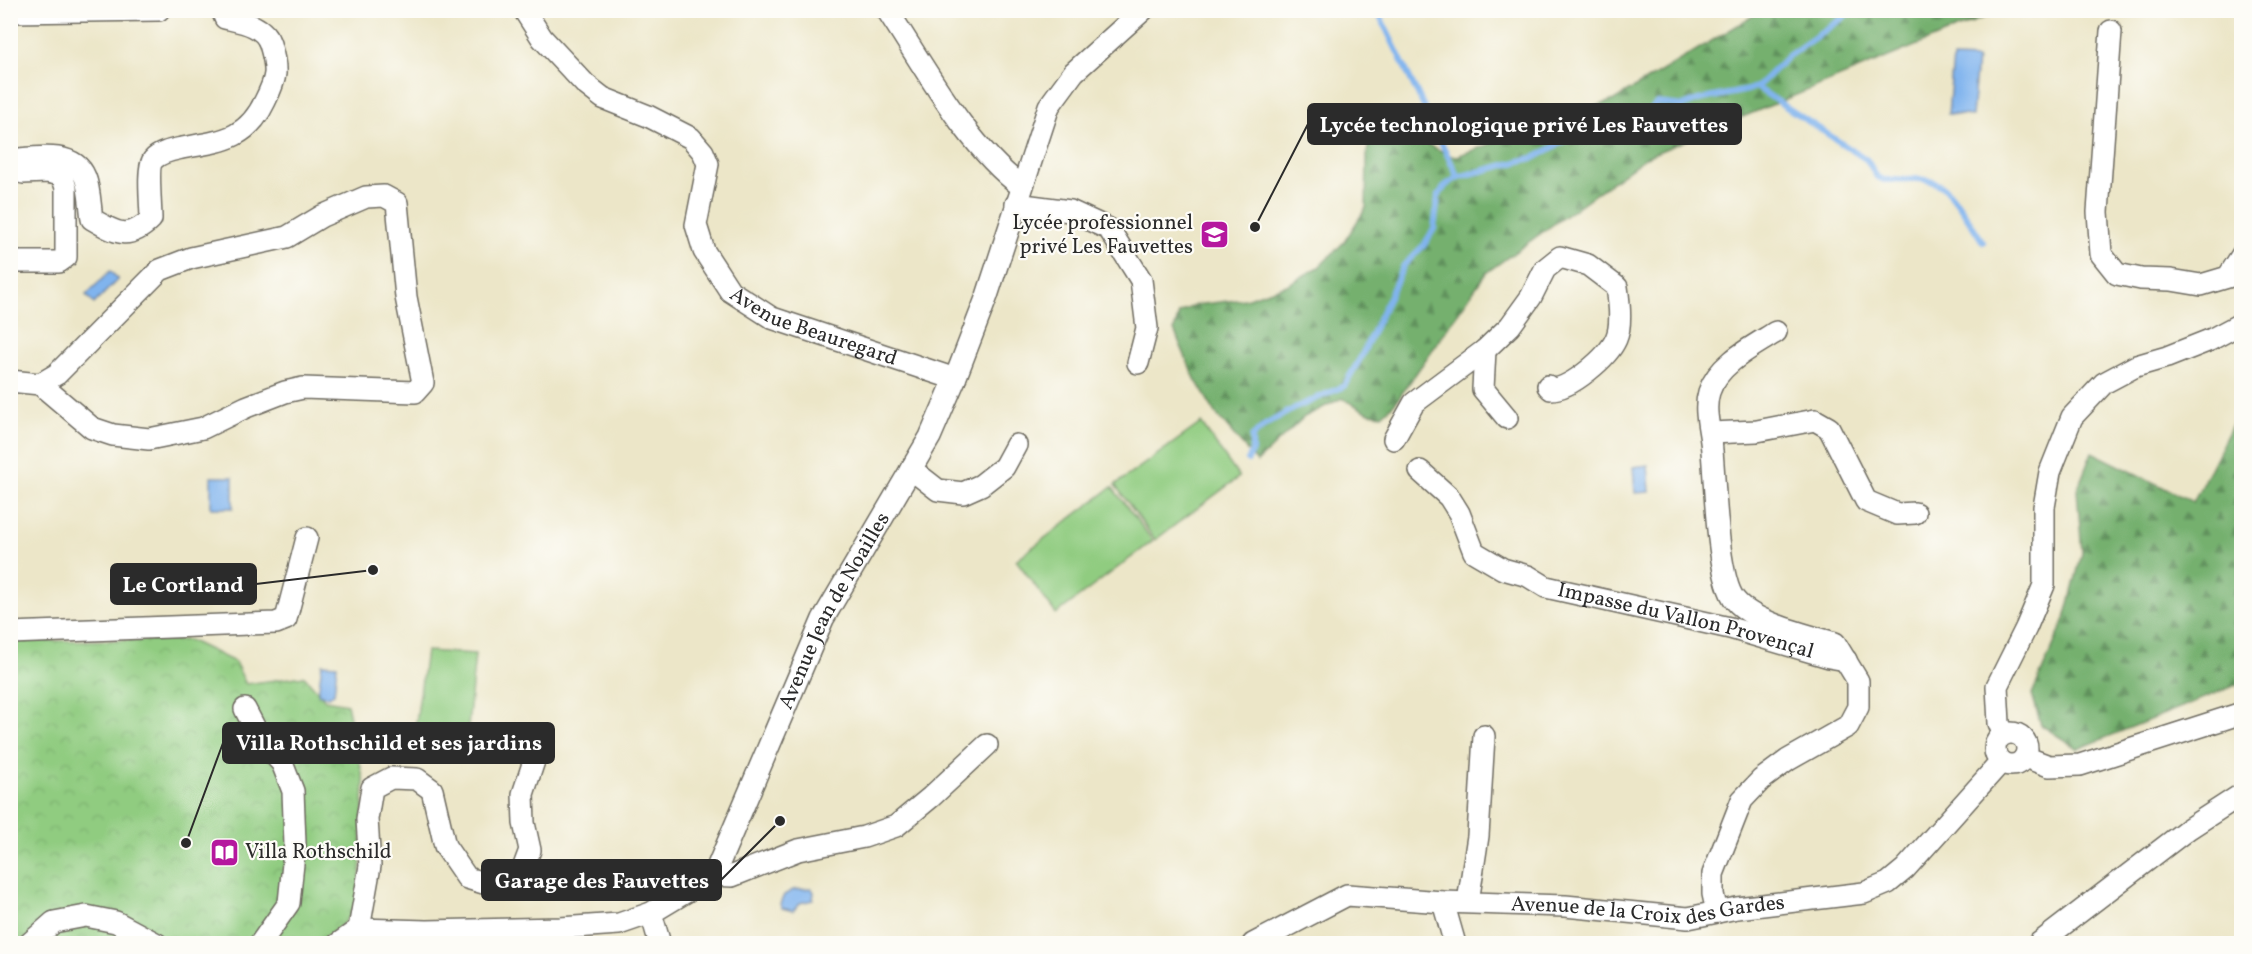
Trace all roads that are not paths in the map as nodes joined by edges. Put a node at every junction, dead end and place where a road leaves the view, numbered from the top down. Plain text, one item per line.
1 (159, 10) edge
2 (222, 10) edge
3 (524, 10) edge
4 (887, 10) edge
5 (1143, 10) edge
6 (10, 12) edge
7 (2111, 31) dead end
8 (10, 160) edge
9 (10, 174) edge
10 (1019, 196) junction
11 (2241, 255) edge
12 (10, 262) edge
13 (2241, 323) edge
14 (1776, 332) dead end
15 (1485, 350) junction
16 (1138, 363) dead end
17 (955, 379) junction
18 (10, 381) edge
19 (40, 384) junction
20 (1548, 386) dead end
21 (1507, 418) dead end
22 (1711, 433) junction
23 (1394, 439) dead end
24 (1016, 445) dead end
25 (911, 469) junction
26 (1420, 471) dead end
27 (1914, 513) dead end
28 (307, 538) dead end
29 (10, 633) edge
30 (1846, 660) junction
31 (245, 710) dead end
32 (2241, 713) edge
33 (2003, 733) junction
34 (1484, 736) dead end
35 (544, 738) dead end
36 (987, 745) dead end
37 (2025, 757) junction
38 (2001, 762) junction
39 (2241, 794) edge
40 (714, 875) junction
41 (1443, 902) junction
42 (1468, 902) junction
43 (1717, 912) junction
44 (651, 913) junction
45 (353, 937) edge
46 (29, 944) edge
47 (157, 944) edge
48 (260, 944) edge
49 (660, 944) edge
50 (1253, 944) edge
51 (1455, 944) edge
52 (2037, 944) edge

1 - 6 street
2 - 8 street
3 - 17 street, Avenue Beauregard
4 - 10 street
5 - 10 street, Avenue Jean de Noailles
7 - 11 street
9 - 12 street
10 - 16 street
10 - 17 street, Avenue Jean de Noailles
13 - 33 street
14 - 22 street, Impasse du Vallon Provençal
15 - 20 street
15 - 21 street
15 - 23 street
17 - 25 street, Avenue Jean de Noailles
18 - 19 street
19 - 19 street
22 - 27 street
22 - 30 street, Impasse du Vallon Provençal
24 - 25 street
25 - 40 street, Avenue Jean de Noailles
26 - 30 street, Impasse du Vallon Provençal
28 - 29 street
30 - 43 street, Impasse du Vallon Provençal
31 - 48 street
32 - 37 street
33 - 37 street
33 - 38 street
34 - 42 street
35 - 45 street
36 - 40 street
37 - 38 street
38 - 43 street, Avenue de la Croix des Gardes
39 - 52 street
40 - 44 street
41 - 42 street, Avenue de la Croix des Gardes
41 - 50 street, Avenue de la Croix des Gardes
41 - 51 street
42 - 43 street, Avenue de la Croix des Gardes
44 - 45 street
44 - 49 street
46 - 47 street

